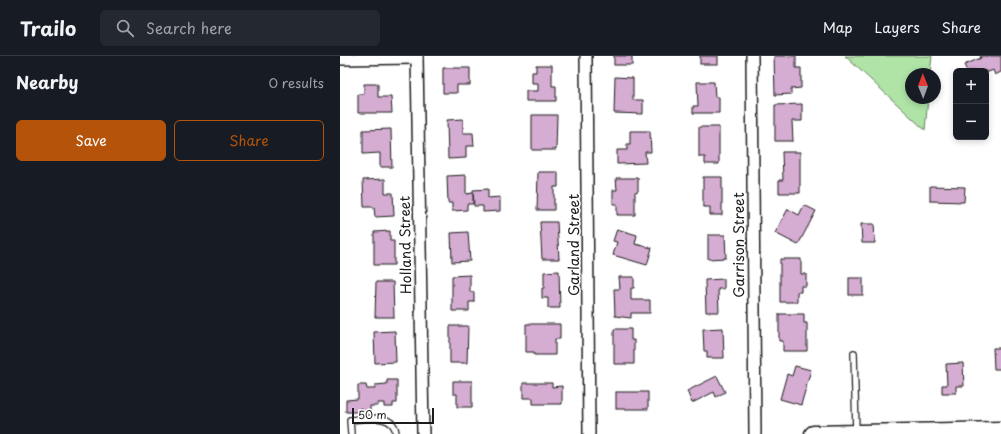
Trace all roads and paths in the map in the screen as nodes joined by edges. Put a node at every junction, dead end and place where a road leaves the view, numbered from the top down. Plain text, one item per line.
1 (586, 56) edge
2 (752, 56) edge
3 (417, 57) edge
4 (340, 60) edge
5 (854, 352) dead end
6 (1001, 430) edge
7 (856, 433) edge
8 (912, 433) edge
9 (351, 434) edge
10 (396, 434) edge
11 (424, 434) edge
12 (589, 434) edge
13 (755, 434) edge
14 (813, 434) edge

1 - 12 street, Garland Street
2 - 13 street, Garrison Street
3 - 4 street
3 - 11 street, Holland Street
5 - 7 lane
6 - 8 main road
7 - 8 main road
7 - 14 main road
9 - 10 lane

